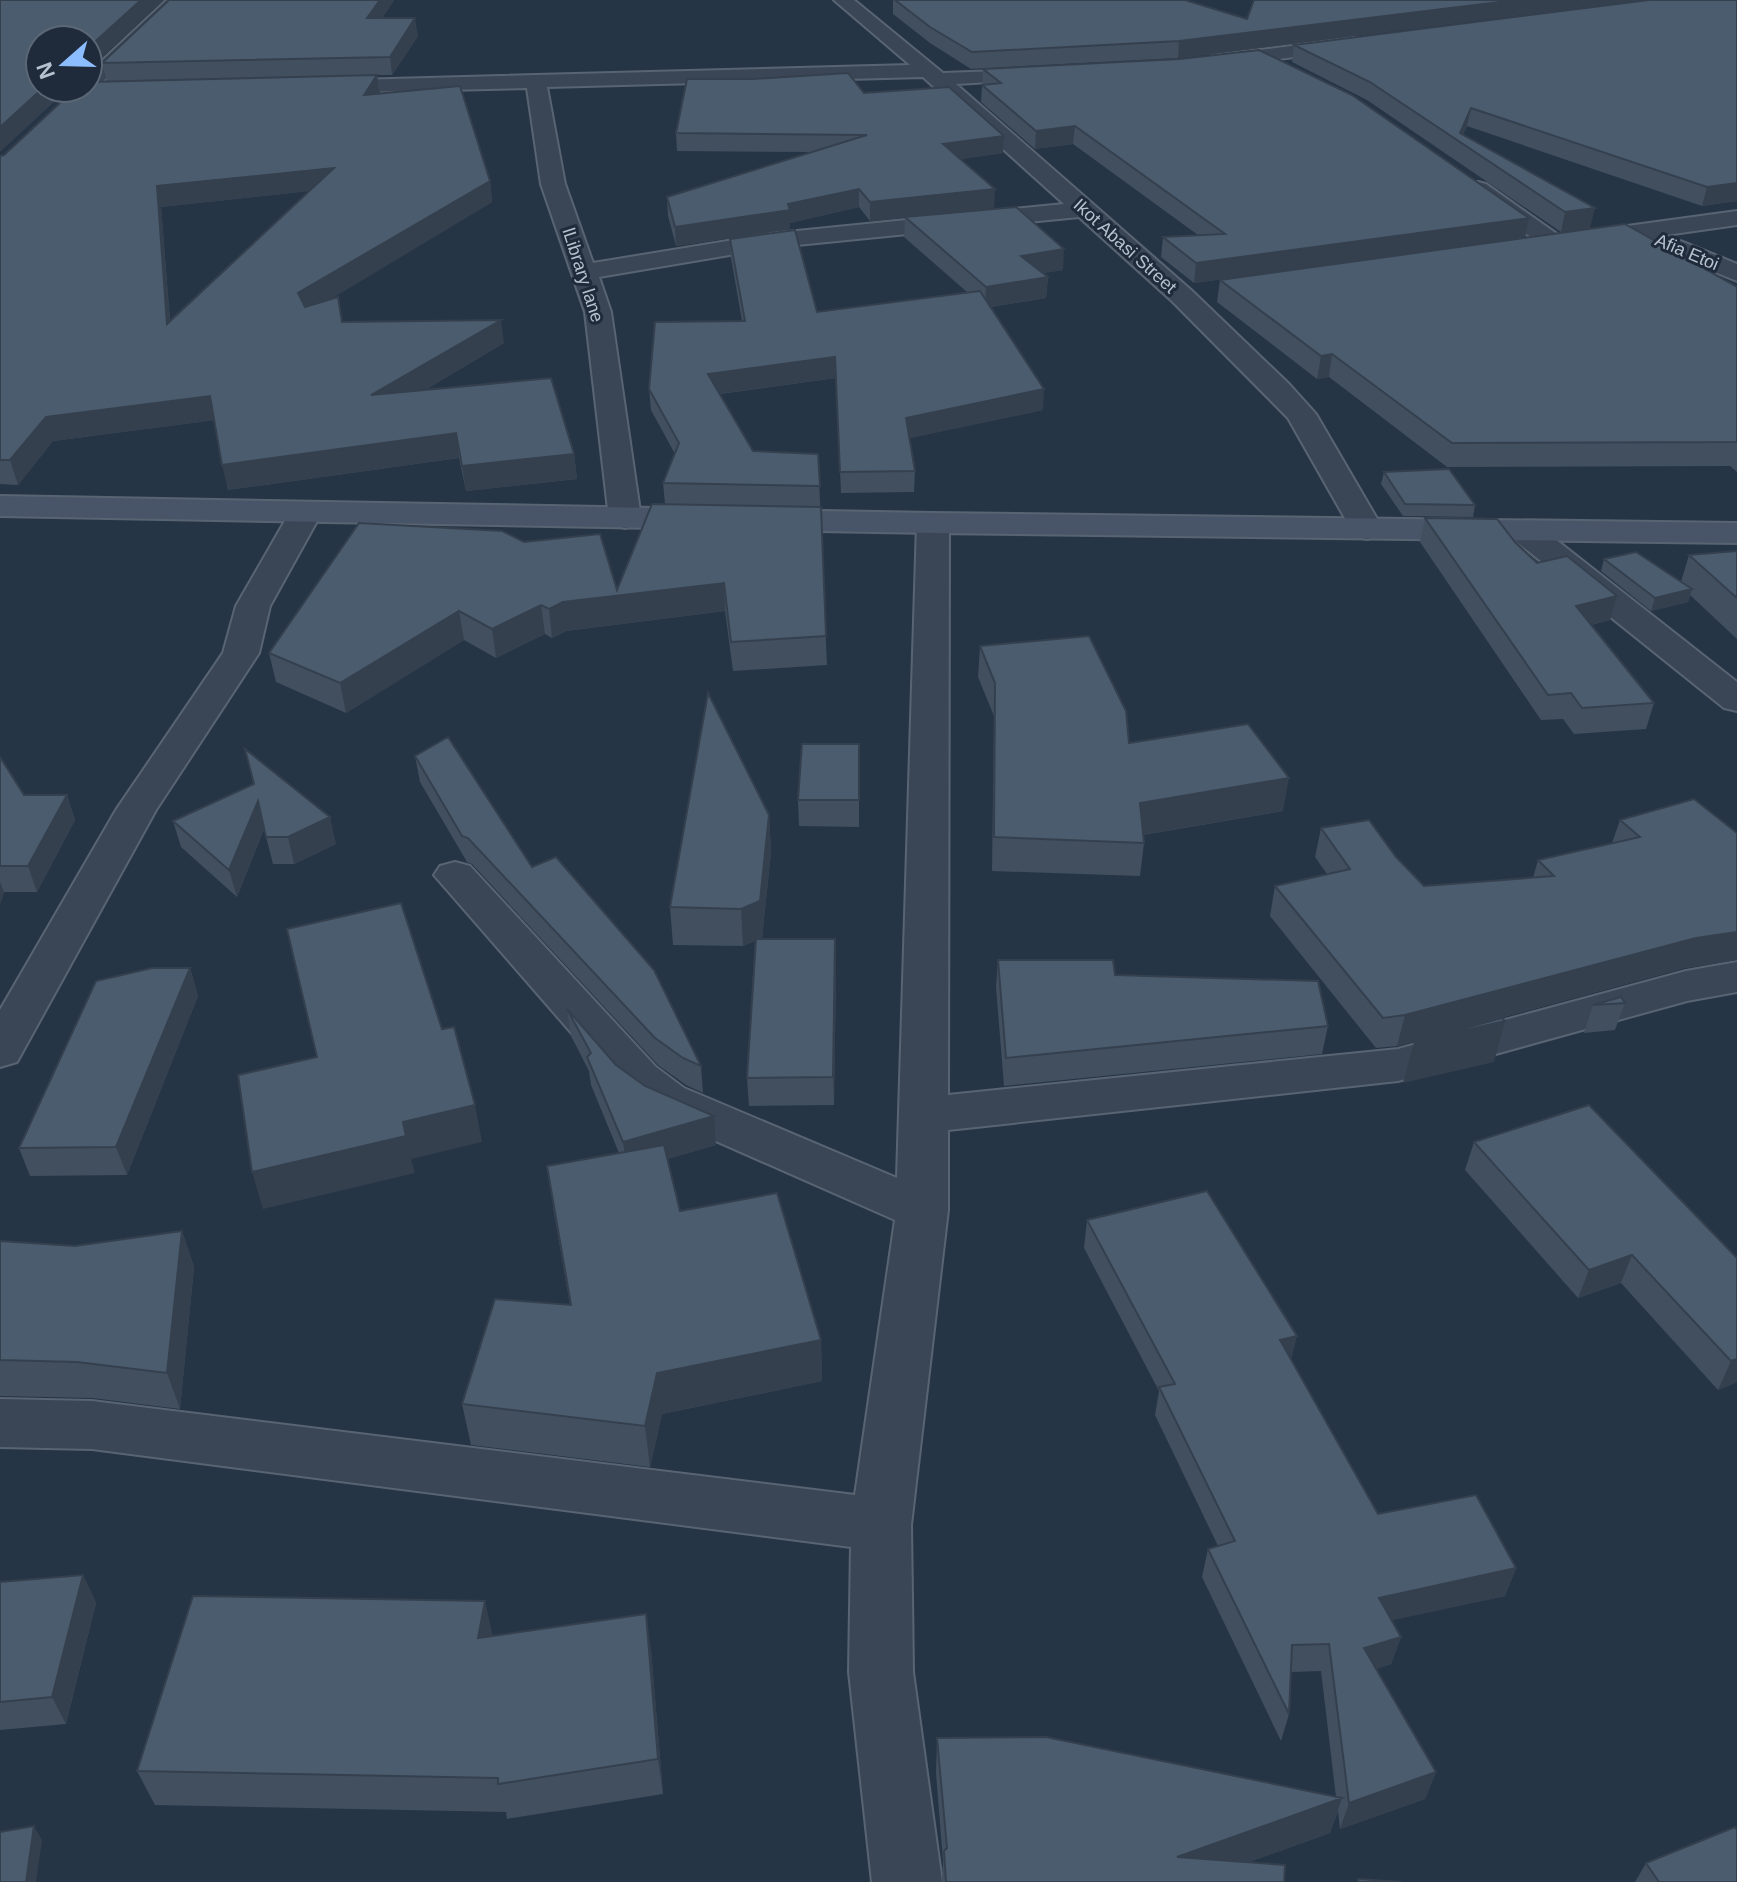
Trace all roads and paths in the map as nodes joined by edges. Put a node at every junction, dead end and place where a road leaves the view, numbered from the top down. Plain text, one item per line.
1 (178, 0) edge
2 (849, 6) edge
3 (885, 7) dead end
4 (1371, 42) edge
5 (1259, 56) junction
6 (1191, 65) edge
7 (104, 70) edge
8 (1287, 70) edge
9 (1066, 72) edge
10 (932, 75) junction
11 (536, 82) junction
12 (301, 87) edge
13 (104, 91) edge
14 (112, 91) edge
15 (1465, 180) edge
16 (1084, 209) junction
17 (1737, 218) edge
18 (1636, 231) junction
19 (1555, 243) junction
20 (1524, 247) edge
21 (583, 272) junction
22 (1737, 273) edge
23 (1213, 292) dead end
24 (1182, 296) junction
25 (0, 506) edge
26 (306, 512) junction
27 (625, 518) junction
28 (933, 523) junction
29 (1367, 529) junction
30 (1524, 531) junction
31 (1737, 533) edge
32 (1737, 700) edge
33 (455, 875) dead end
34 (1737, 977) edge
35 (0, 1051) edge
36 (924, 1115) junction
37 (922, 1210) junction
38 (0, 1423) edge
39 (881, 1525) junction
40 (907, 1882) edge

1 - 7 street
2 - 3 street
2 - 10 street, Ikot Abasi Street
4 - 5 street
5 - 6 street
5 - 8 street
9 - 10 street
10 - 11 street
10 - 16 street, Ikot Abasi Street
11 - 12 street
11 - 21 street, lLibrary lane
13 - 14 street
15 - 19 street
16 - 21 street
16 - 24 street, Ikot Abasi Street
17 - 18 street
18 - 19 street
18 - 22 street, Afia Etoi
19 - 20 street
21 - 27 street, lLibrary lane
23 - 24 street
24 - 29 street, Ikot Abasi Street
25 - 26 street
26 - 27 street
26 - 35 street
27 - 28 street
28 - 29 street
28 - 36 street
29 - 30 street
30 - 31 street
30 - 32 street
33 - 37 street
34 - 36 street
36 - 37 street
37 - 39 street
38 - 39 street
39 - 40 street

